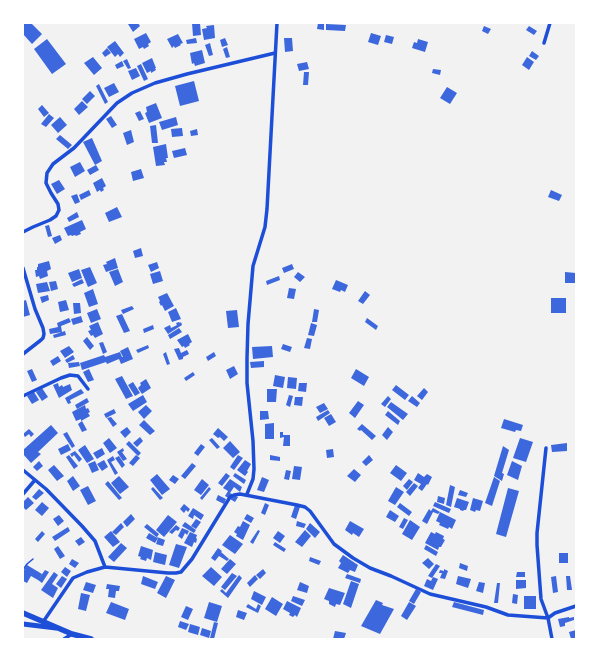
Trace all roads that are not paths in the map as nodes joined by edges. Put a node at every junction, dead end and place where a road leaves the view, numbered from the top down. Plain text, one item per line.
1 (277, 23) edge
2 (550, 23) edge
3 (544, 43) dead end
4 (275, 52) junction
5 (23, 232) edge
6 (23, 268) edge
7 (23, 354) edge
8 (88, 389) dead end
9 (23, 396) edge
10 (546, 448) dead end
11 (23, 470) edge
12 (35, 480) junction
13 (23, 494) edge
14 (247, 494) junction
15 (33, 559) dead end
16 (105, 567) junction
17 (23, 570) edge
18 (576, 606) edge
19 (23, 613) edge
20 (548, 618) junction
21 (43, 622) junction
22 (23, 624) edge
23 (59, 628) junction
24 (72, 634) junction
25 (64, 639) edge
26 (91, 639) edge
27 (552, 639) edge

1 - 4 street
2 - 3 street
4 - 5 street
4 - 14 street
6 - 7 street
8 - 9 street
10 - 20 street
11 - 12 street
12 - 13 street
12 - 16 street
14 - 16 street
14 - 20 street
15 - 17 lane
16 - 21 street
18 - 20 street
19 - 21 main road
20 - 27 street
21 - 23 main road
22 - 23 main road
23 - 24 main road
24 - 25 street
24 - 26 main road

